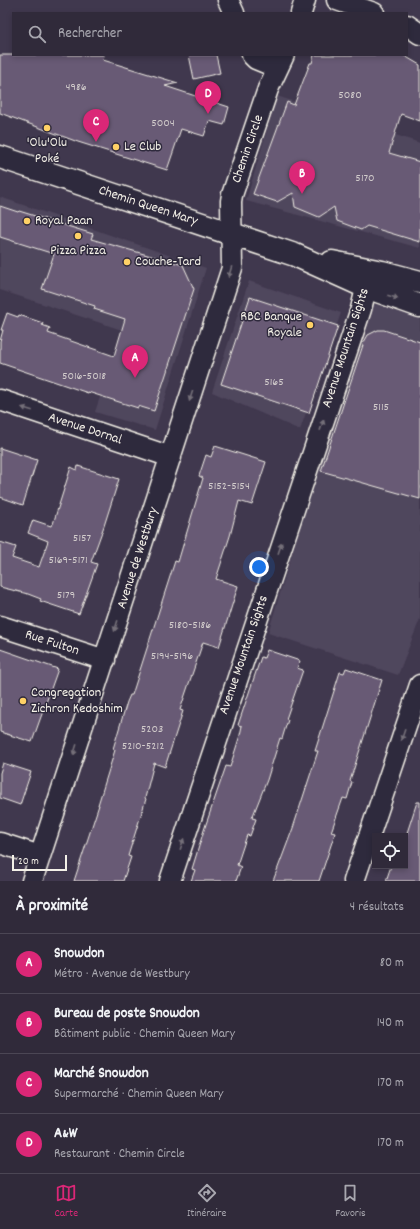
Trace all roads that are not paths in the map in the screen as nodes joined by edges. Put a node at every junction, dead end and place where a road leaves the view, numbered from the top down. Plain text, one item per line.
1 (228, 0) edge
2 (305, 0) edge
3 (337, 0) edge
4 (234, 12) edge
5 (301, 12) edge
6 (371, 12) edge
7 (408, 26) edge
8 (420, 34) edge
9 (253, 56) edge
10 (281, 61) edge
11 (0, 157) edge
12 (232, 234) junction
13 (369, 279) junction
14 (420, 282) edge
15 (420, 306) edge
16 (0, 400) edge
17 (171, 457) junction
18 (0, 626) edge
19 (105, 660) junction
20 (420, 685) edge
21 (0, 843) edge
22 (40, 856) junction
23 (32, 881) edge
24 (170, 881) edge
25 (354, 881) edge

1 - 4 street
2 - 5 street
3 - 6 street
7 - 8 street
9 - 10 street, Chemin Circle
10 - 12 street, Chemin Circle
11 - 12 street, Chemin Queen Mary
12 - 13 street, Chemin Queen Mary
12 -> 17 street, Avenue de Westbury
13 - 14 street, Chemin Queen Mary
13 -> 15 street, Chemin Queen Mary
24 -> 13 street, Avenue Mountain Sights
17 -> 16 street, Avenue Dornal
17 -> 19 street, Avenue de Westbury
18 - 19 street, Rue Fulton
19 -> 22 street, Avenue de Westbury
20 -> 25 street
21 - 22 street
22 - 23 street, Avenue de Westbury

